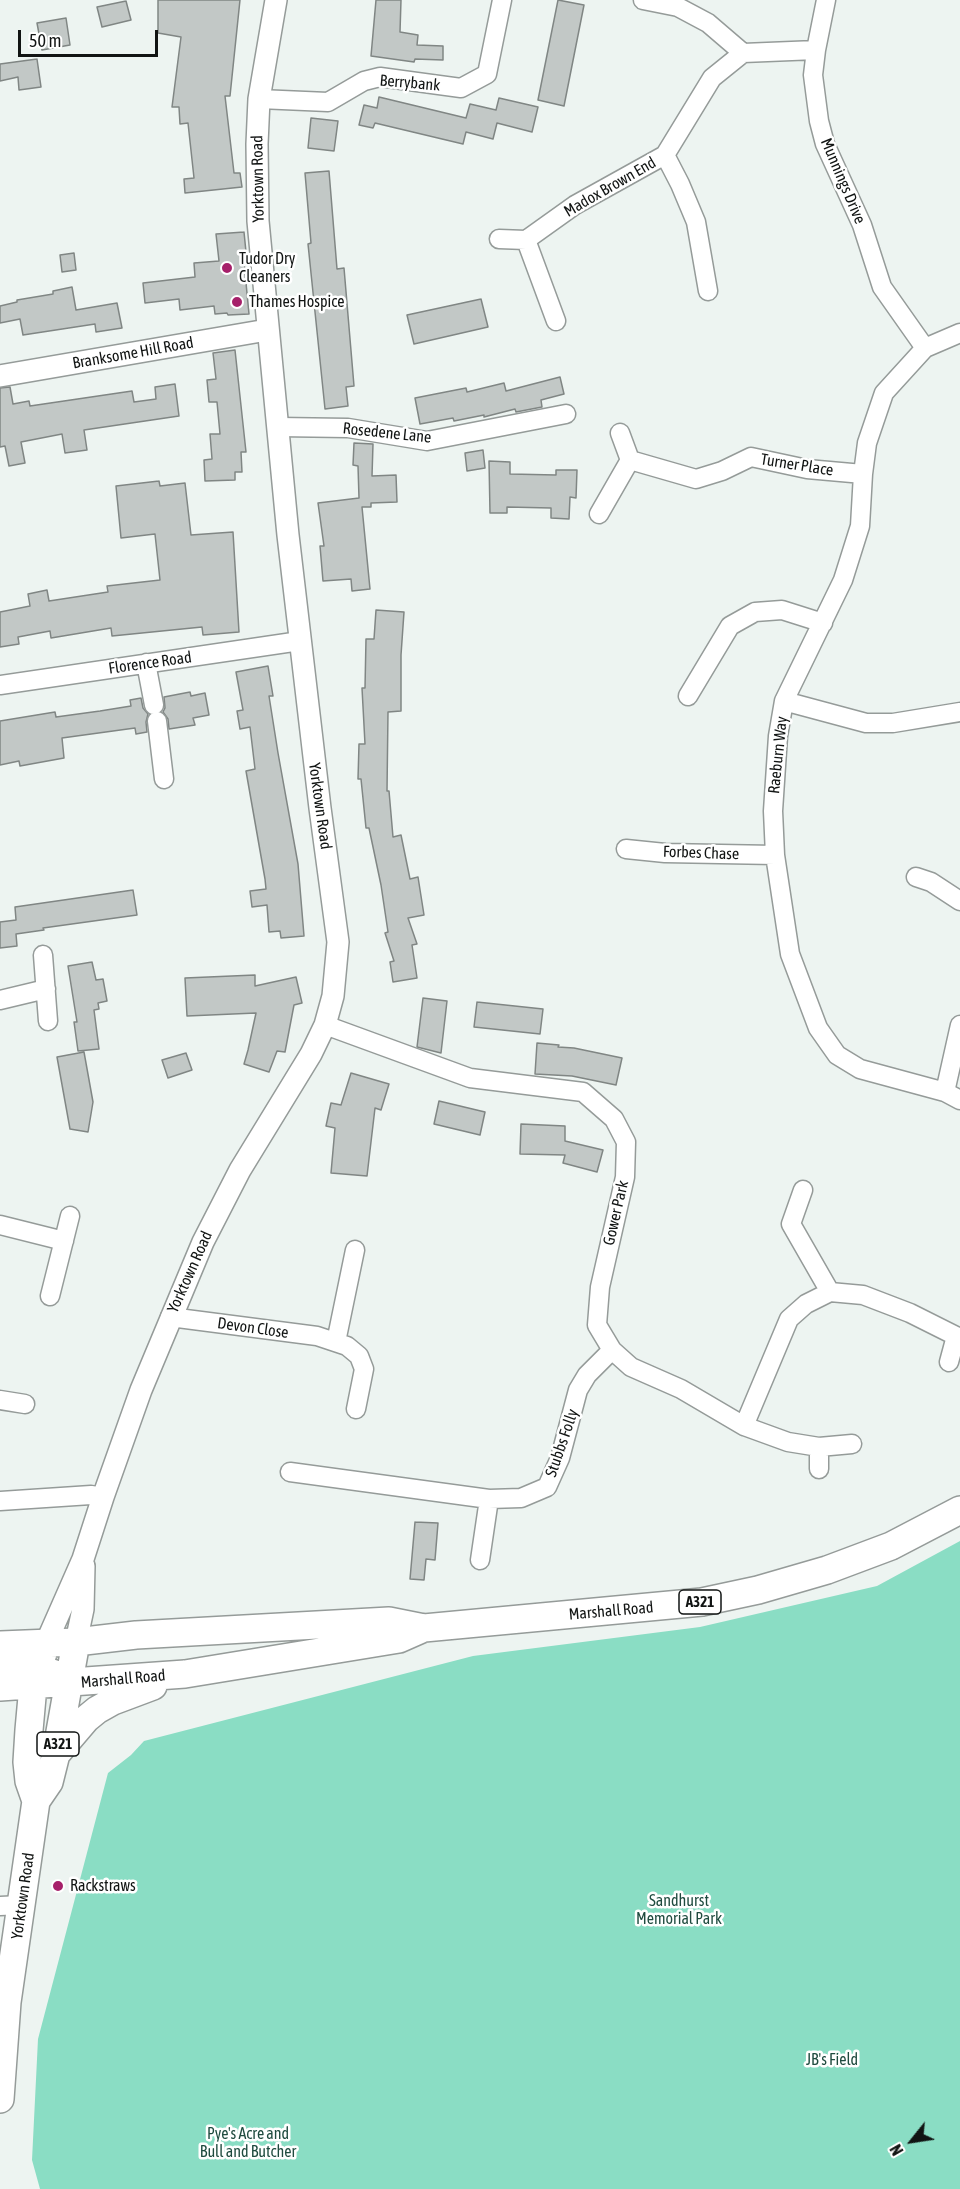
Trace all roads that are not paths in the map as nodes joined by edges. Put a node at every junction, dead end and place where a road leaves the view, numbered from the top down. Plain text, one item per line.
1 (276, 0) edge
2 (502, 0) edge
3 (643, 0) edge
4 (826, 0) edge
5 (816, 50) junction
6 (743, 53) junction
7 (259, 99) junction
8 (665, 156) junction
9 (499, 239) dead end
10 (526, 240) junction
11 (708, 291) dead end
12 (556, 321) dead end
13 (267, 330) junction
14 (960, 333) edge
15 (925, 348) junction
16 (0, 376) edge
17 (566, 414) dead end
18 (278, 427) junction
19 (620, 433) dead end
20 (630, 460) junction
21 (863, 474) junction
22 (598, 514) dead end
23 (823, 622) junction
24 (300, 640) junction
25 (146, 663) junction
26 (0, 685) edge
27 (688, 696) dead end
28 (784, 701) junction
29 (960, 712) edge
30 (164, 778) dead end
31 (626, 849) dead end
32 (776, 855) junction
33 (916, 877) dead end
34 (960, 901) edge
35 (43, 955) dead end
36 (46, 989) junction
37 (0, 1000) edge
38 (48, 1021) dead end
39 (325, 1025) junction
40 (960, 1025) edge
41 (953, 1096) edge
42 (803, 1190) dead end
43 (70, 1216) dead end
44 (0, 1224) edge
45 (64, 1241) junction
46 (355, 1250) dead end
47 (830, 1292) junction
48 (50, 1296) dead end
49 (170, 1317) junction
50 (958, 1337) edge
51 (336, 1342) junction
52 (612, 1350) junction
53 (949, 1362) dead end
54 (0, 1400) edge
55 (25, 1404) dead end
56 (356, 1409) dead end
57 (744, 1426) junction
58 (852, 1444) dead end
59 (819, 1447) junction
60 (819, 1469) dead end
61 (290, 1472) dead end
62 (103, 1497) junction
63 (489, 1499) junction
64 (0, 1501) edge
65 (960, 1510) edge
66 (84, 1559) junction
67 (480, 1560) dead end
68 (424, 1628) junction
69 (75, 1642) junction
70 (0, 1645) edge
71 (0, 1665) edge
72 (39, 1666) junction
73 (185, 1674) junction
74 (68, 1683) junction
75 (0, 1687) edge
76 (56, 1754) junction
77 (36, 1801) junction
78 (11, 1906) edge
79 (0, 2099) edge

1 - 7 street, Yorktown Road
2 - 7 street, Berrybank
3 - 6 street
4 - 5 street, Munnings Drive
5 - 6 street
5 - 15 street, Munnings Drive
6 - 8 street
7 - 13 street, Yorktown Road
8 - 10 street, Madox Brown End
8 - 11 street
9 - 10 street
10 - 12 street
13 - 16 street, Branksome Hill Road
13 - 18 street, Yorktown Road
14 - 15 street, Raeburn Way
15 - 21 street, Raeburn Way
17 - 18 street, Rosedene Lane
18 - 24 street, Yorktown Road
19 - 20 street
20 - 21 street, Turner Place
20 - 22 street
21 - 23 street, Raeburn Way
23 - 27 street
23 - 28 street, Raeburn Way
24 - 25 street, Florence Road
24 - 39 street, Yorktown Road
25 - 26 street, Florence Road
25 - 30 street
28 - 29 street
28 - 32 street, Raeburn Way
31 - 32 street, Forbes Chase
32 - 41 street, Raeburn Way
33 - 34 street
35 - 36 street
36 - 37 street
36 - 38 street
39 - 49 street, Yorktown Road
39 - 52 street, Gower Park
40 - 41 street
42 - 47 street
43 - 45 street
44 - 45 street
45 - 48 street
46 - 51 street
47 - 50 street
47 - 57 street
49 - 51 street, Devon Close
49 - 62 street, Yorktown Road
50 - 53 street
51 - 56 street, Devon Close
52 - 57 street, Gower Park
52 - 63 street, Stubbs Folly
54 - 55 street
57 - 59 street, Gower Park
58 - 59 street, Gower Park
59 - 60 street
61 - 63 street, Stubbs Folly
62 - 64 street
62 - 66 street, Yorktown Road
63 - 67 street
65 - 68 main road, Marshall Road / A321
66 - 69 street, Yorktown Road
66 - 72 street, Yorktown Road
68 - 69 main road, Marshall Road / A321
68 - 73 main road, Marshall Road / A321
69 - 72 main road, A321
69 - 74 main road, Yorktown Road / A321
70 - 72 main road
71 - 72 main road
72 - 74 main road, Marshall Road / A321
72 - 75 main road
72 - 77 main road, Yorktown Road / A321
73 - 74 main road, Marshall Road / A321
73 - 76 main road
74 - 76 main road, Yorktown Road / A321
76 - 77 main road, Yorktown Road / A321
77 - 78 main road, Yorktown Road / A321
78 - 79 main road, Yorktown Road / A321

